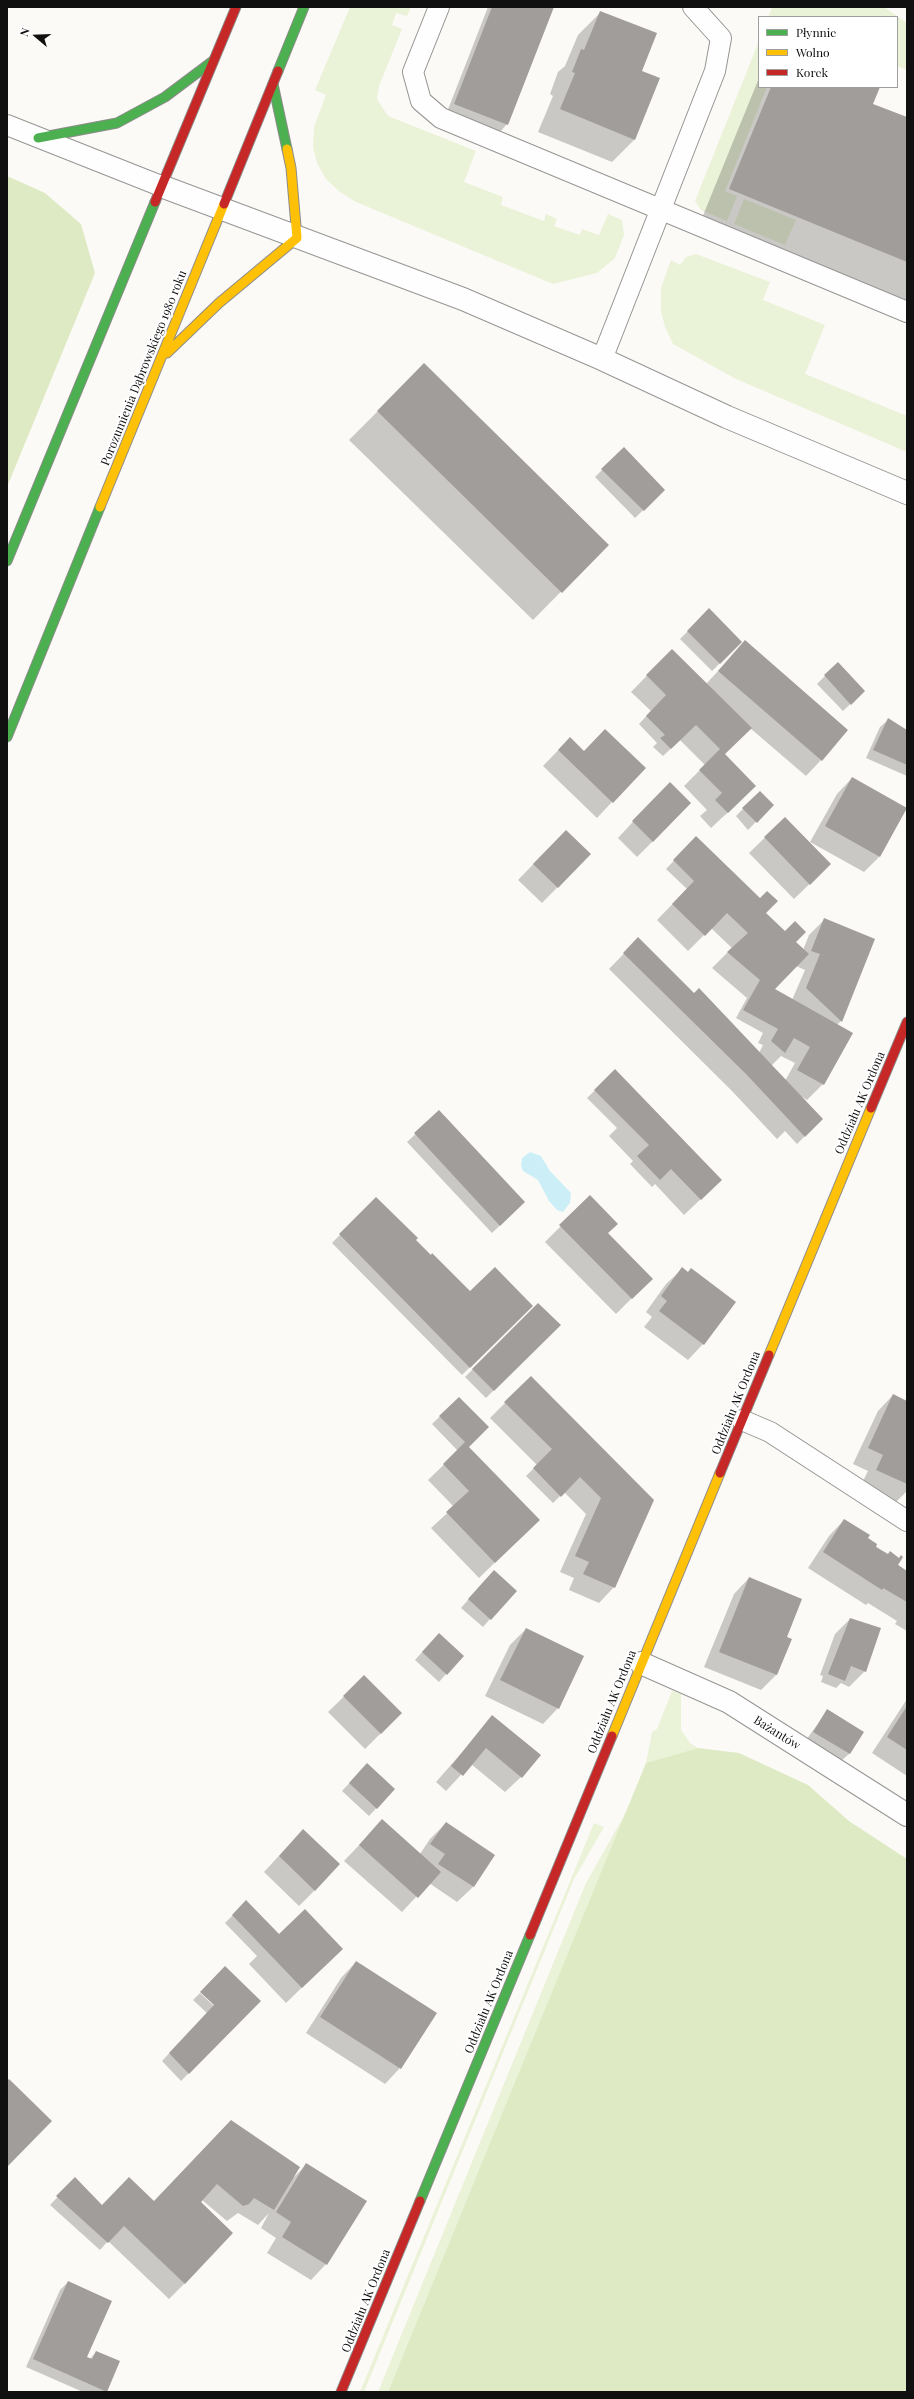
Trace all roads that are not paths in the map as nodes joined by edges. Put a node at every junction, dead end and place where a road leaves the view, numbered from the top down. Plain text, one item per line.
1 (236, 7) edge
2 (304, 7) edge
3 (439, 7) edge
4 (693, 7) edge
5 (214, 60) junction
6 (272, 84) junction
7 (7, 125) edge
8 (38, 138) junction
9 (161, 186) junction
10 (221, 210) junction
11 (661, 210) junction
12 (297, 238) junction
13 (907, 312) edge
14 (602, 359) junction
15 (161, 360) junction
16 (907, 493) edge
17 (7, 560) edge
18 (7, 737) edge
19 (907, 1022) edge
20 (742, 1420) junction
21 (907, 1521) edge
22 (642, 1663) junction
23 (907, 1815) edge
24 (341, 2392) edge

1 - 5 main road
2 - 6 main road, Porozumienia Dąbrowskiego 1980 roku
3 - 11 lane
4 - 11 lane
5 - 8 main road
5 - 9 main road
6 - 10 main road, Porozumienia Dąbrowskiego 1980 roku
6 - 12 main road
7 - 8 lane
8 - 9 lane
9 - 10 street
9 - 17 main road
10 - 12 street
10 - 15 main road, Porozumienia Dąbrowskiego 1980 roku
11 - 13 lane
11 - 14 lane
12 - 14 street
12 - 15 main road
14 - 16 street
15 - 18 main road, Porozumienia Dąbrowskiego 1980 roku
19 - 20 main road, Oddziału AK Ordona
20 - 21 lane
20 - 22 main road, Oddziału AK Ordona
22 - 23 street, Bażantów
22 - 24 main road, Oddziału AK Ordona

